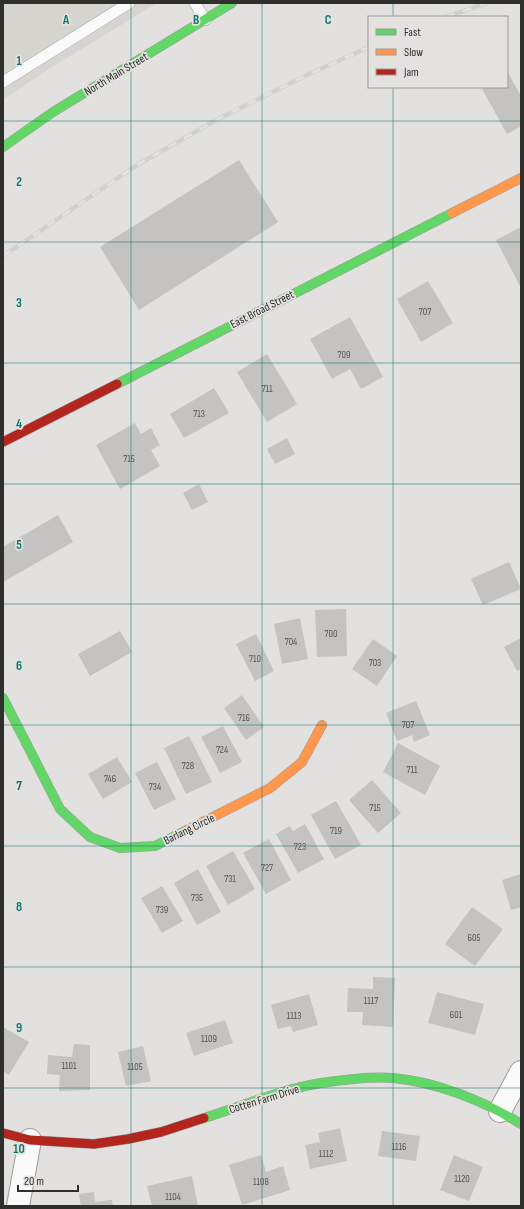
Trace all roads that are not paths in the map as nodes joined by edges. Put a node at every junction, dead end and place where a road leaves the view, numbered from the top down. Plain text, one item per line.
1 (129, 3) edge
2 (195, 3) edge
3 (232, 3) edge
4 (204, 20) junction
5 (3, 82) edge
6 (3, 147) edge
7 (521, 178) edge
8 (3, 442) edge
9 (3, 698) edge
10 (322, 725) dead end
11 (521, 1072) edge
12 (500, 1111) junction
13 (521, 1124) edge
14 (3, 1133) edge
15 (30, 1140) junction
16 (18, 1206) edge

1 - 5 lane
2 - 4 lane
3 - 4 street, North Main Street
4 - 6 street, North Main Street
7 - 8 street, East Broad Street
9 - 10 street, Barlang Circle
11 - 12 street
12 - 13 street, Cotten Farm Drive
12 - 15 street, Cotten Farm Drive
14 - 15 street, Cotten Farm Drive
15 - 16 street

